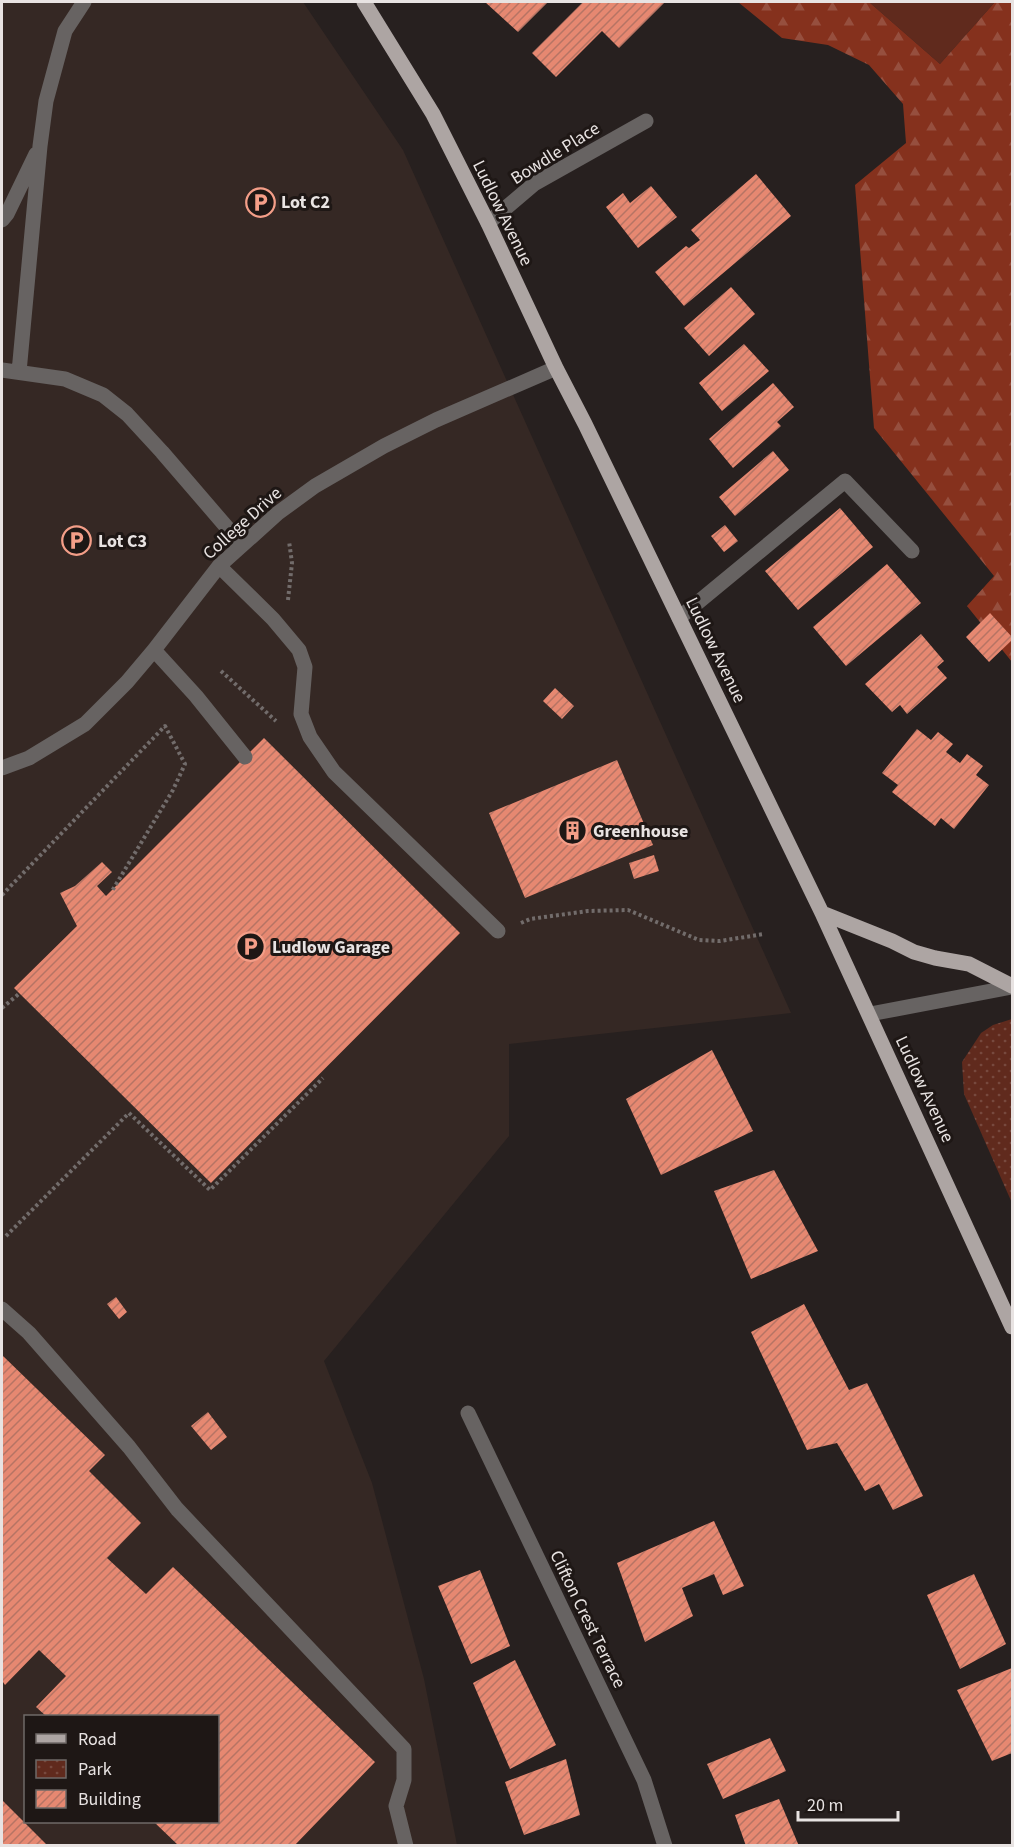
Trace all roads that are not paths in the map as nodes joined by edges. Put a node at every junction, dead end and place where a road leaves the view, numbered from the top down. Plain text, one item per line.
1 (84, 2) edge
2 (364, 2) edge
3 (646, 121) dead end
4 (40, 146) junction
5 (2, 220) edge
6 (488, 223) junction
7 (555, 368) junction
8 (2, 370) edge
9 (19, 372) junction
10 (242, 545) junction
11 (912, 551) dead end
12 (219, 566) junction
13 (679, 618) junction
14 (154, 650) junction
15 (245, 757) dead end
16 (2, 768) edge
17 (822, 913) junction
18 (498, 931) road end
19 (1012, 986) edge
20 (870, 1014) junction
21 (2, 1309) edge
22 (1012, 1327) edge
23 (468, 1413) dead end
24 (406, 1845) edge
25 (665, 1845) edge

1 - 4 street
2 - 6 main road, Ludlow Avenue
3 - 6 street, Bowdle Place
4 - 5 street
4 - 9 street
6 - 7 main road, Ludlow Avenue
7 - 10 street, College Drive
7 - 13 main road, Ludlow Avenue
8 - 9 street
9 - 10 street
10 - 12 street, College Drive
11 - 13 street
12 - 14 street, College Drive
12 - 18 street
13 - 17 main road, Ludlow Avenue
14 - 15 street
14 - 16 street, College Drive
17 - 19 main road
17 - 20 main road, Ludlow Avenue
19 - 20 street
20 - 22 main road, Ludlow Avenue
21 - 24 street
23 - 25 street, Clifton Crest Terrace

